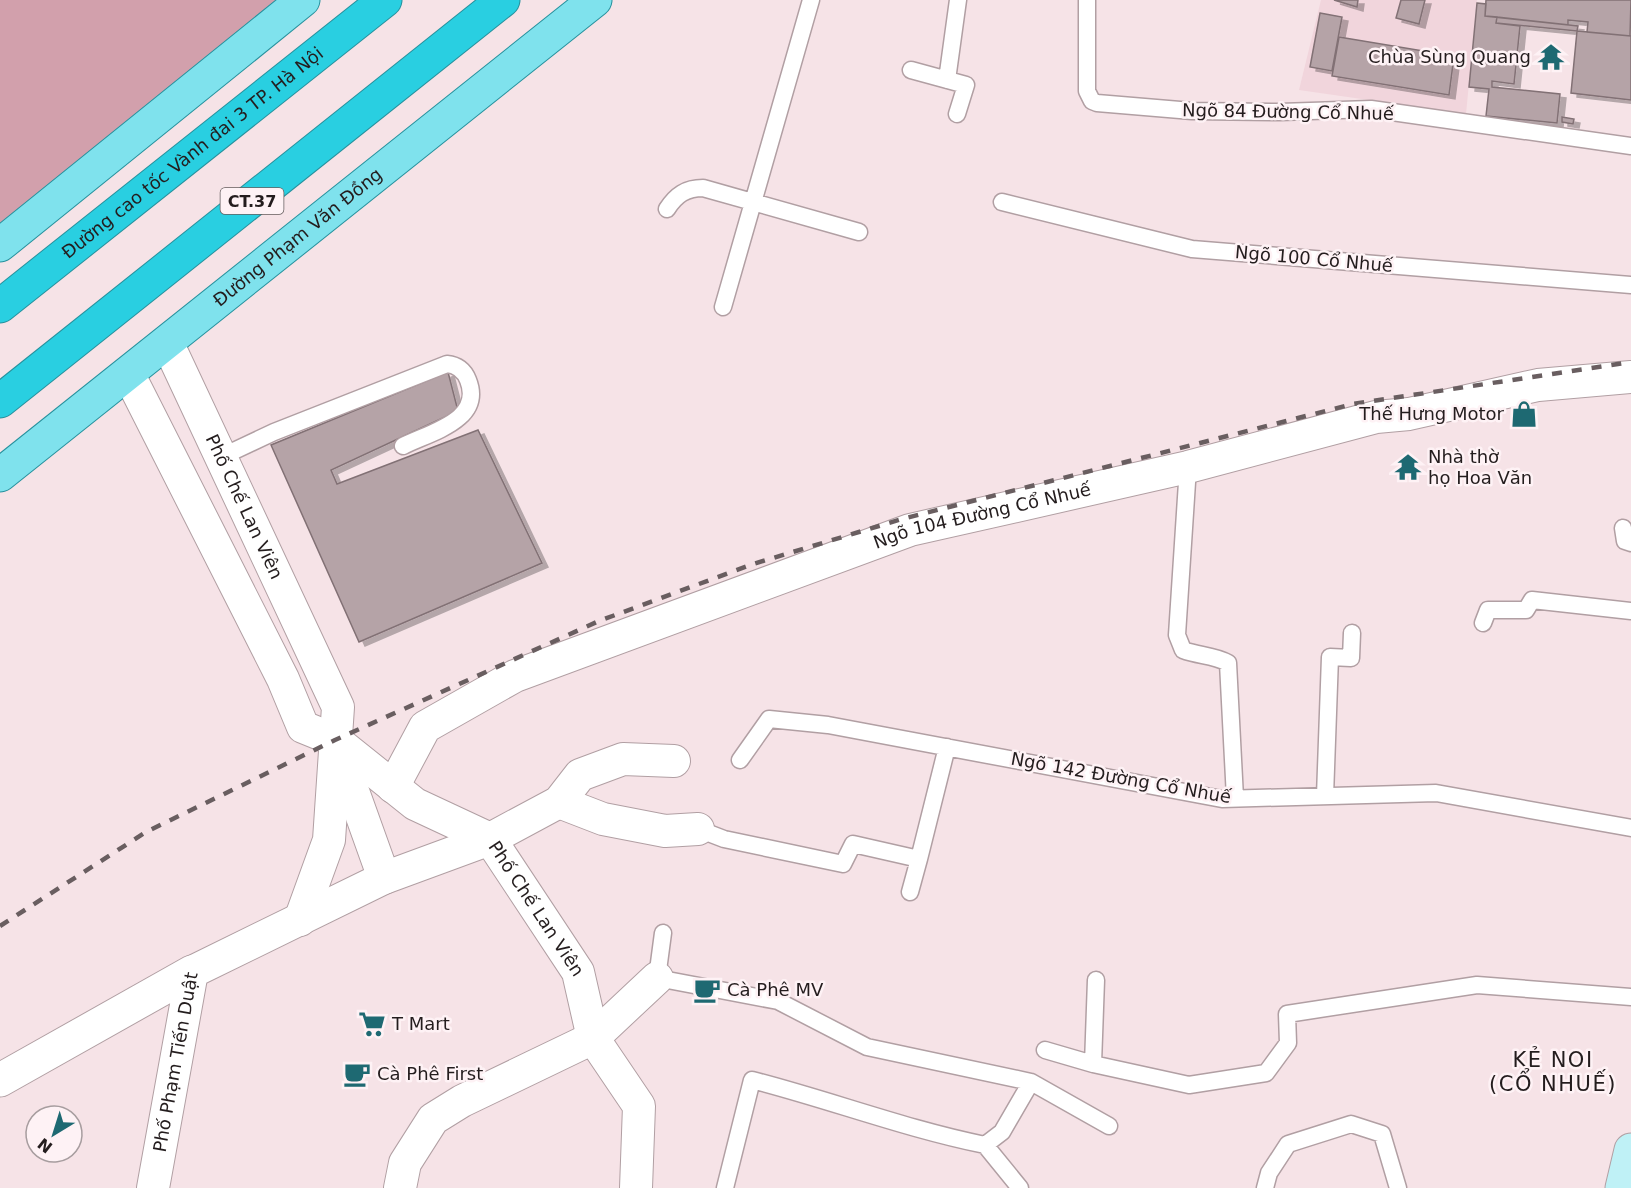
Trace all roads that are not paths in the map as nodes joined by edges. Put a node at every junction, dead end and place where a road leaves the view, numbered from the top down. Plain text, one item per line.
1 (303, 0) edge
2 (378, 0) edge
3 (385, 0) edge
4 (503, 0) edge
5 (519, 0) edge
6 (595, 0) edge
7 (811, 0) edge
8 (958, 0) edge
9 (1087, 0) edge
10 (910, 70) dead end
11 (947, 80) junction
12 (957, 114) dead end
13 (1631, 146) edge
14 (1002, 202) dead end
15 (753, 204) junction
16 (667, 208) dead end
17 (860, 232) dead end
18 (0, 245) edge
19 (1631, 285) edge
20 (0, 302) edge
21 (0, 306) edge
22 (723, 307) dead end
23 (167, 342) junction
24 (128, 373) junction
25 (1631, 377) edge
26 (0, 401) edge
27 (0, 414) edge
28 (404, 446) dead end
29 (220, 456) junction
30 (1188, 467) junction
31 (0, 475) edge
32 (1631, 611) edge
33 (1483, 623) dead end
34 (1352, 633) dead end
35 (335, 740) junction
36 (946, 747) junction
37 (740, 760) dead end
38 (674, 761) dead end
39 (393, 787) junction
40 (1325, 796) junction
41 (1235, 798) junction
42 (559, 802) junction
43 (1631, 828) edge
44 (698, 829) joint
45 (490, 839) junction
46 (918, 859) junction
47 (384, 878) junction
48 (910, 892) dead end
49 (300, 920) junction
50 (663, 933) dead end
51 (192, 972) junction
52 (657, 978) junction
53 (1096, 980) dead end
54 (1631, 997) edge
55 (593, 1038) junction
56 (1045, 1050) dead end
57 (1093, 1064) junction
58 (0, 1080) edge
59 (1031, 1082) junction
60 (1109, 1126) dead end
61 (985, 1145) junction
62 (153, 1188) edge
63 (399, 1188) edge
64 (636, 1188) edge
65 (725, 1188) edge
66 (1020, 1188) edge
67 (1265, 1188) edge
68 (1398, 1188) edge

1 - 18 main road
2 - 20 main road
3 - 21 highway, Đường cao tốc Vành đai 3 TP. Hà Nội
4 - 26 highway, CT.37
5 - 27 main road
6 - 23 main road, Đường Phạm Văn Đồng
7 - 15 lane
8 - 11 lane
9 - 13 lane, Ngõ 84 Đường Cổ Nhuế
10 - 11 lane
11 - 12 lane
14 - 19 lane, Ngõ 100 Cổ Nhuế
15 - 16 lane
15 - 17 lane
15 - 22 lane
23 - 24 main road, Đường Phạm Văn Đồng
23 - 29 street, Phố Chế Lan Viên
24 - 31 main road, Đường Phạm Văn Đồng
24 - 35 street
25 - 30 street, Ngõ 104 Đường Cổ Nhuế
28 - 29 lane
29 - 35 street, Phố Chế Lan Viên
30 - 39 street, Ngõ 104 Đường Cổ Nhuế
30 - 41 lane
32 - 33 lane
34 - 40 lane
35 - 39 street
35 - 47 street, Phố Chế Lan Viên
35 - 49 street
36 - 37 lane, Ngõ 142 Đường Cổ Nhuế
36 - 41 lane, Ngõ 142 Đường Cổ Nhuế
36 - 46 lane
38 - 42 street
39 - 45 street
40 - 41 lane, Ngõ 142 Đường Cổ Nhuế
40 - 43 lane, Ngõ 142 Đường Cổ Nhuế
42 - 44 street
42 - 45 street
44 - 46 lane
45 - 47 street, Phố Chế Lan Viên
45 - 55 street, Phố Chế Lan Viên
46 - 48 lane
47 - 49 street, Phố Phạm Tiến Duật
49 - 51 street, Phố Phạm Tiến Duật
50 - 52 lane
51 - 58 street
51 - 62 street, Phố Phạm Tiến Duật
52 - 55 street
52 - 59 lane
53 - 57 lane
54 - 57 lane
55 - 63 street
55 - 64 street, Phố Chế Lan Viên
56 - 57 lane
59 - 60 lane
59 - 61 lane
61 - 65 lane
61 - 66 lane
67 - 68 lane

